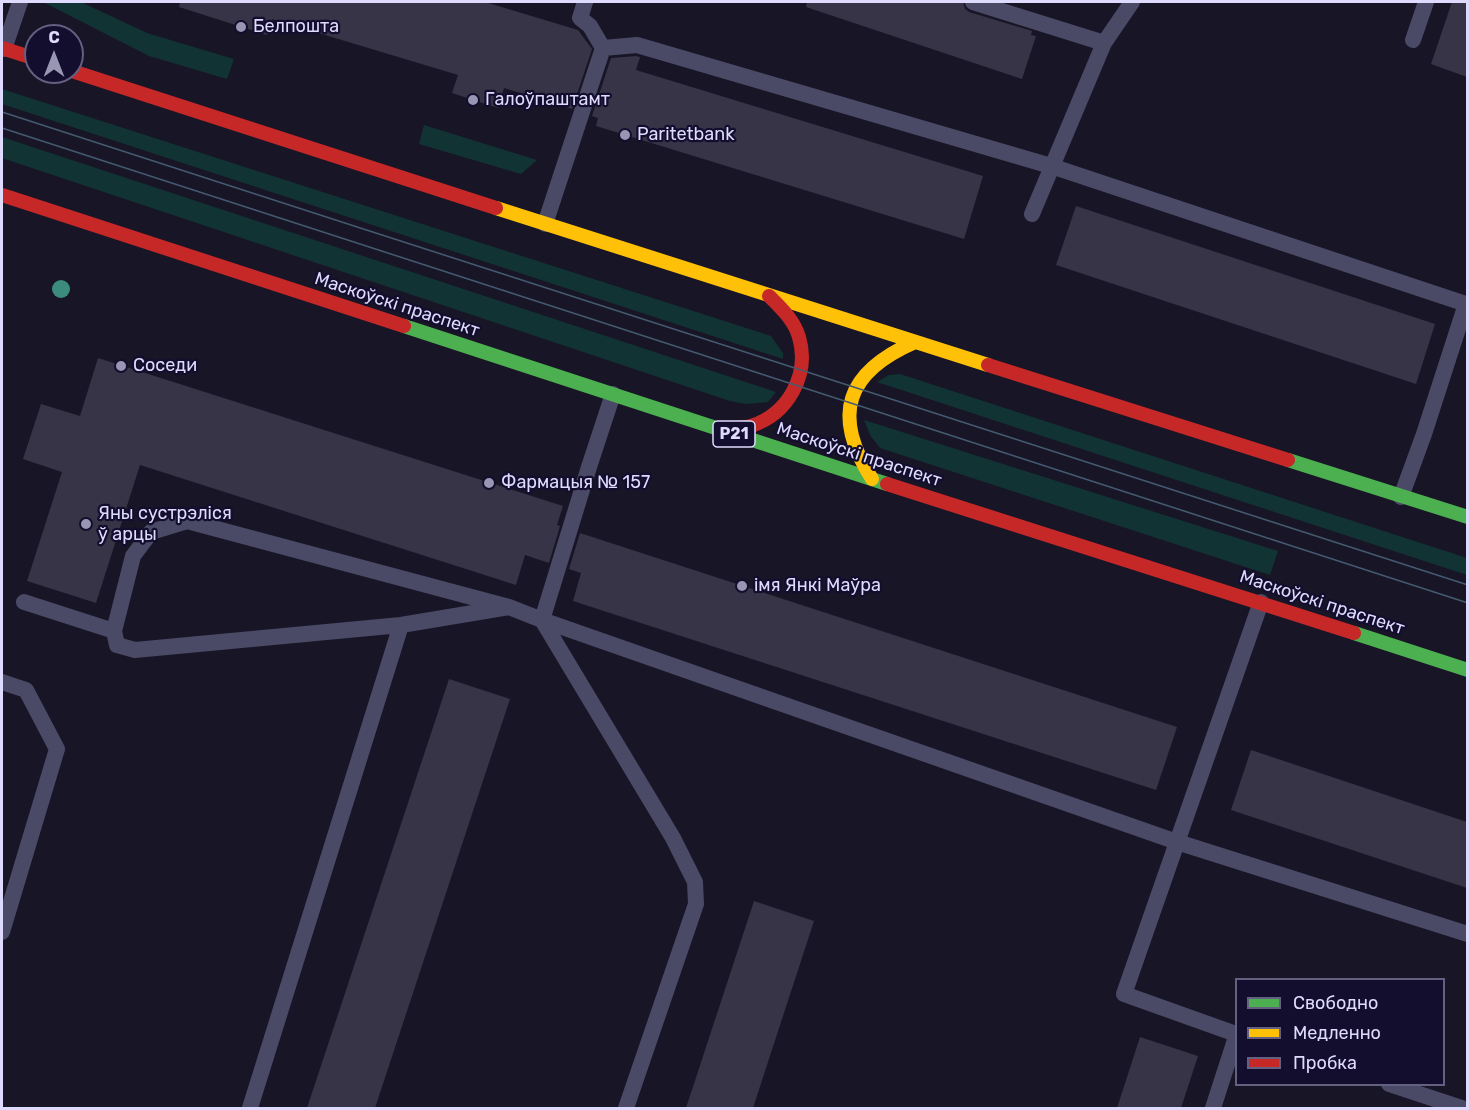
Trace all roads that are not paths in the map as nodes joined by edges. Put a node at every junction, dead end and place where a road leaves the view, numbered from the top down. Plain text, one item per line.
1 (20, 2) edge
2 (585, 2) edge
3 (973, 2) edge
4 (1132, 2) edge
5 (1426, 2) edge
6 (1413, 40) dead end
7 (1104, 43) junction
8 (3, 48) edge
9 (603, 48) junction
10 (24, 55) edge
11 (84, 75) edge
12 (1051, 166) junction
13 (2, 195) edge
14 (1032, 214) dead end
15 (545, 224) junction
16 (766, 295) junction
17 (1467, 302) edge
18 (915, 342) junction
19 (613, 394) junction
20 (718, 429) junction
21 (872, 479) junction
22 (1401, 496) junction
23 (1467, 517) edge
24 (24, 602) dead end
25 (1260, 602) junction
26 (509, 607) junction
27 (542, 620) junction
28 (401, 625) junction
29 (114, 631) junction
30 (1467, 670) edge
31 (2, 682) edge
32 (1177, 842) junction
33 (2, 932) edge
34 (1467, 934) edge
35 (1235, 1036) edge
36 (1235, 1039) edge
37 (1395, 1086) edge
38 (249, 1108) edge
39 (626, 1108) edge
40 (1213, 1108) edge
41 (1462, 1108) edge

1 - 8 lane
2 - 9 lane
3 - 7 lane
4 - 7 lane
5 - 6 lane
7 - 12 lane
8 - 10 main road
9 - 12 lane
9 - 15 lane
11 - 15 main road
12 - 14 lane
12 - 17 lane
13 - 19 main road, Маскоўскі праспект / Р21
15 - 16 main road
16 - 18 main road
16 - 20 main road
17 - 22 lane
18 - 21 main road
18 - 22 main road
19 - 20 main road, Маскоўскі праспект / Р21
19 - 27 lane
20 - 21 main road, Маскоўскі праспект / Р21
21 - 25 main road, Маскоўскі праспект / Р21
22 - 23 main road
24 - 29 lane
25 - 30 main road, Маскоўскі праспект / Р21
25 - 32 lane
26 - 27 lane
26 - 28 lane
26 - 29 lane
27 - 32 lane
27 - 39 lane
28 - 29 lane
28 - 38 lane
31 - 33 lane
32 - 34 lane
32 - 35 lane
36 - 40 lane
37 - 41 lane

